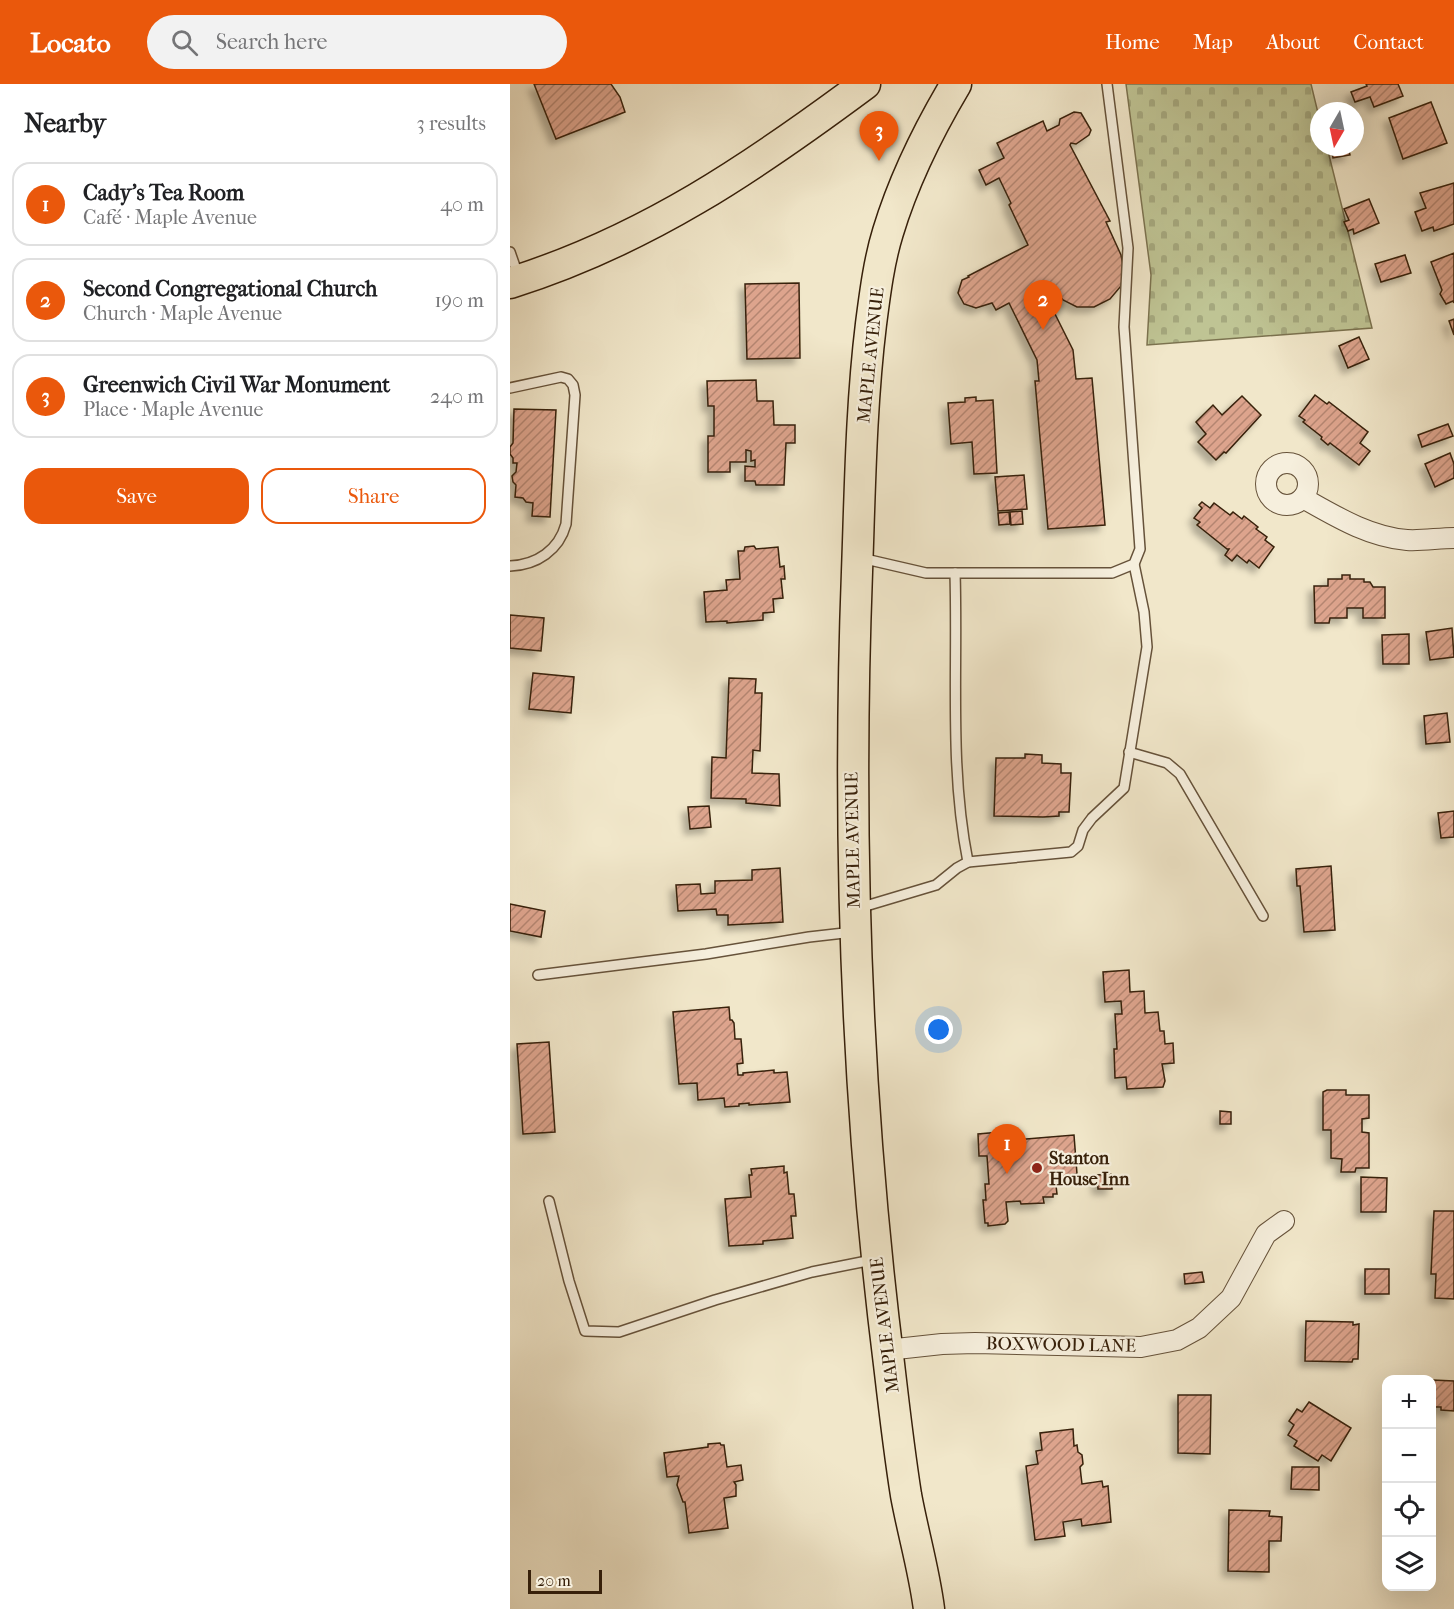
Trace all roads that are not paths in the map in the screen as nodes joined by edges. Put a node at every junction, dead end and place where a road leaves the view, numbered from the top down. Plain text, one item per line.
1 (865, 84) edge
2 (956, 84) edge
3 (1107, 84) edge
4 (513, 272) edge
5 (510, 388) edge
6 (1303, 498) dead end
7 (1454, 538) edge
8 (857, 557) junction
9 (1134, 564) junction
10 (510, 566) edge
11 (955, 573) junction
12 (1129, 753) junction
13 (968, 862) junction
14 (1263, 916) dead end
15 (855, 921) junction
16 (538, 975) dead end
17 (549, 1201) dead end
18 (1284, 1221) dead end
19 (878, 1259) junction
20 (887, 1350) junction
21 (929, 1609) edge

1 - 4 main road
2 - 8 main road, MAPLE AVENUE
3 - 9 lane
5 - 10 lane
6 - 7 street
8 - 11 lane
8 - 15 main road, MAPLE AVENUE
9 - 11 lane
9 - 12 lane
11 - 13 lane
12 - 13 lane
12 - 14 lane
13 - 15 lane
15 - 16 lane
15 - 19 main road, MAPLE AVENUE
17 - 19 lane
18 - 20 street, BOXWOOD LANE
19 - 20 main road, MAPLE AVENUE
20 - 21 main road, MAPLE AVENUE

